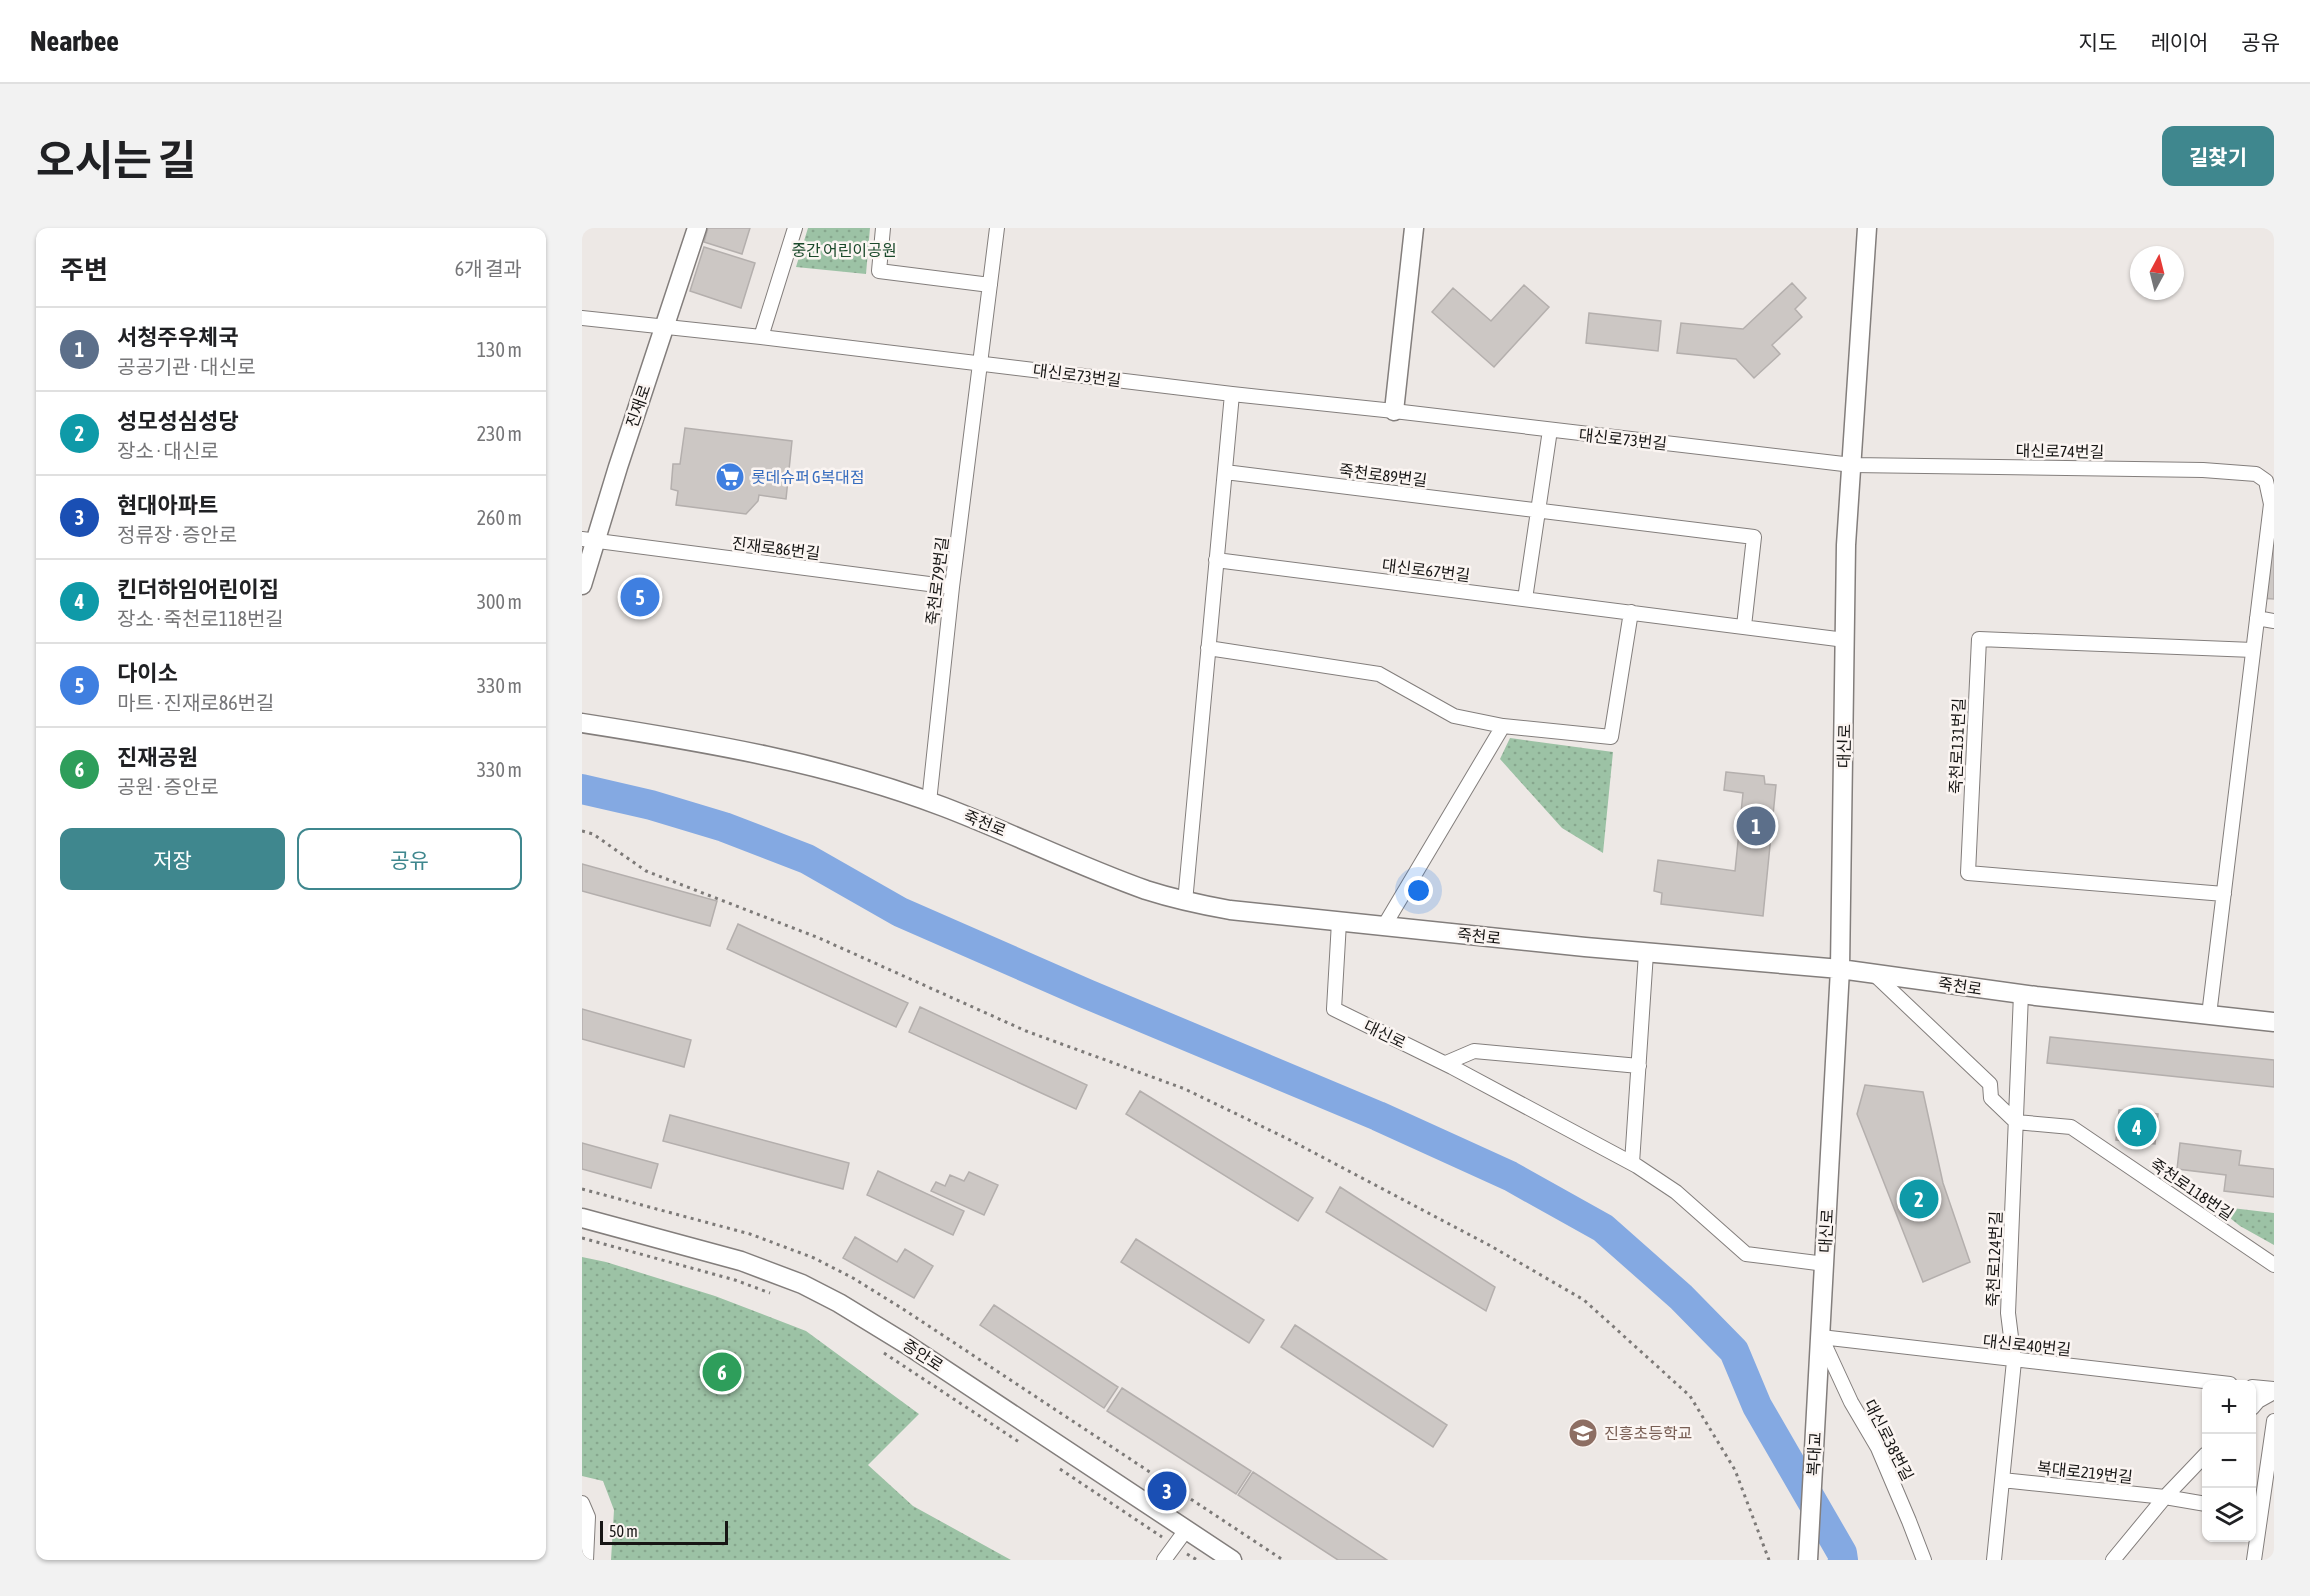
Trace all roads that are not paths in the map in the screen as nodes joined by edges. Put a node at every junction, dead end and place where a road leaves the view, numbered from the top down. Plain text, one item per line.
1 (697, 228) edge
2 (795, 228) edge
3 (883, 228) edge
4 (997, 228) edge
5 (1414, 228) edge
6 (1867, 228) edge
7 (990, 285) junction
8 (582, 318) edge
9 (665, 328) junction
10 (761, 337) junction
11 (980, 364) junction
12 (1232, 394) junction
13 (1394, 411) junction
14 (1550, 430) junction
15 (1852, 465) junction
16 (1225, 472) junction
17 (1537, 510) junction
18 (589, 540) edge
19 (1216, 560) junction
20 (582, 585) edge
21 (952, 587) junction
22 (1525, 599) junction
23 (1631, 612) junction
24 (2257, 618) junction
25 (2274, 621) edge
26 (1744, 626) junction
27 (1845, 640) junction
28 (1208, 648) junction
29 (2253, 650) junction
30 (582, 723) edge
31 (1503, 726) junction
32 (929, 802) junction
33 (2224, 894) junction
34 (1185, 902) junction
35 (1339, 922) junction
36 (1384, 926) junction
37 (1646, 953) junction
38 (1840, 969) junction
39 (1874, 974) junction
40 (2021, 994) junction
41 (2209, 1015) junction
42 (2274, 1022) edge
43 (1446, 1063) junction
44 (1639, 1066) junction
45 (2016, 1122) junction
46 (1632, 1163) junction
47 (582, 1218) edge
48 (1825, 1264) junction
49 (2274, 1265) edge
50 (1820, 1342) junction
51 (2014, 1361) junction
52 (2202, 1381) edge
53 (2256, 1388) edge
54 (2274, 1391) edge
55 (2256, 1403) edge
56 (2274, 1420) edge
57 (2202, 1458) edge
58 (2002, 1480) junction
59 (2165, 1497) junction
60 (582, 1503) edge
61 (2202, 1503) edge
62 (2262, 1513) edge
63 (1186, 1530) junction
64 (586, 1560) edge
65 (1164, 1560) edge
66 (1232, 1560) edge
67 (1808, 1560) edge
68 (1923, 1560) edge
69 (1994, 1560) edge
70 (2113, 1560) edge
71 (2254, 1560) edge

1 - 9 street, 진재로
2 - 10 street
3 - 7 street
4 - 7 street, 죽천로79번길
5 - 13 street
6 - 15 street, 대신로
7 - 11 street, 죽천로79번길
8 - 9 street, 대신로73번길
9 - 10 street, 대신로73번길
9 - 18 street, 진재로
10 - 11 street, 대신로73번길
11 - 12 street, 대신로73번길
11 - 21 street, 죽천로79번길
12 - 13 street, 대신로73번길
12 - 16 street
13 - 14 street, 대신로73번길
14 - 15 street, 대신로73번길
14 - 17 street
15 - 24 street, 대신로74번길
15 - 27 street, 대신로
16 - 17 street, 죽천로89번길
16 - 19 street
17 - 22 street
17 - 26 street
18 - 20 street, 진재로
18 - 21 street, 진재로86번길
19 - 22 street, 대신로67번길
19 - 28 street
21 - 32 street, 죽천로79번길
22 - 23 street, 대신로67번길
23 - 26 street, 대신로67번길
23 - 31 street
24 - 25 street
24 - 29 street
26 - 27 street, 대신로67번길
27 - 38 street, 대신로
28 - 31 street
28 - 34 street
29 - 33 street
29 - 33 street, 죽천로131번길
30 - 32 street, 죽천로
31 - 36 street
32 - 34 street, 죽천로
33 - 41 street
34 - 35 street, 죽천로
35 - 36 street, 죽천로
35 - 43 street, 대신로
36 - 37 street, 죽천로
37 - 38 street, 죽천로
37 - 44 street
38 - 39 street, 죽천로
38 - 48 street, 대신로
39 - 40 street, 죽천로
39 - 45 street
40 - 41 street, 죽천로
40 - 45 street, 죽천로124번길
41 - 42 street, 죽천로
43 - 44 street
43 - 46 street, 대신로
44 - 46 street
45 - 49 street, 죽천로118번길
45 - 51 street, 죽천로124번길
46 - 48 street, 대신로
47 - 63 street, 증안로
48 - 50 street, 대신로
50 - 51 street, 대신로40번길
50 - 67 street, 복대교
50 - 68 street, 대신로38번길
51 - 52 street, 대신로40번길
51 - 58 street, 죽천로124번길
53 - 54 street
54 - 55 street
56 - 62 street
57 - 59 street
58 - 59 street, 복대로219번길
58 - 69 street, 죽천로124번길
59 - 61 street, 복대로219번길
59 - 70 street
60 - 64 street
62 - 71 street
63 - 65 street
63 - 66 street, 증안로

